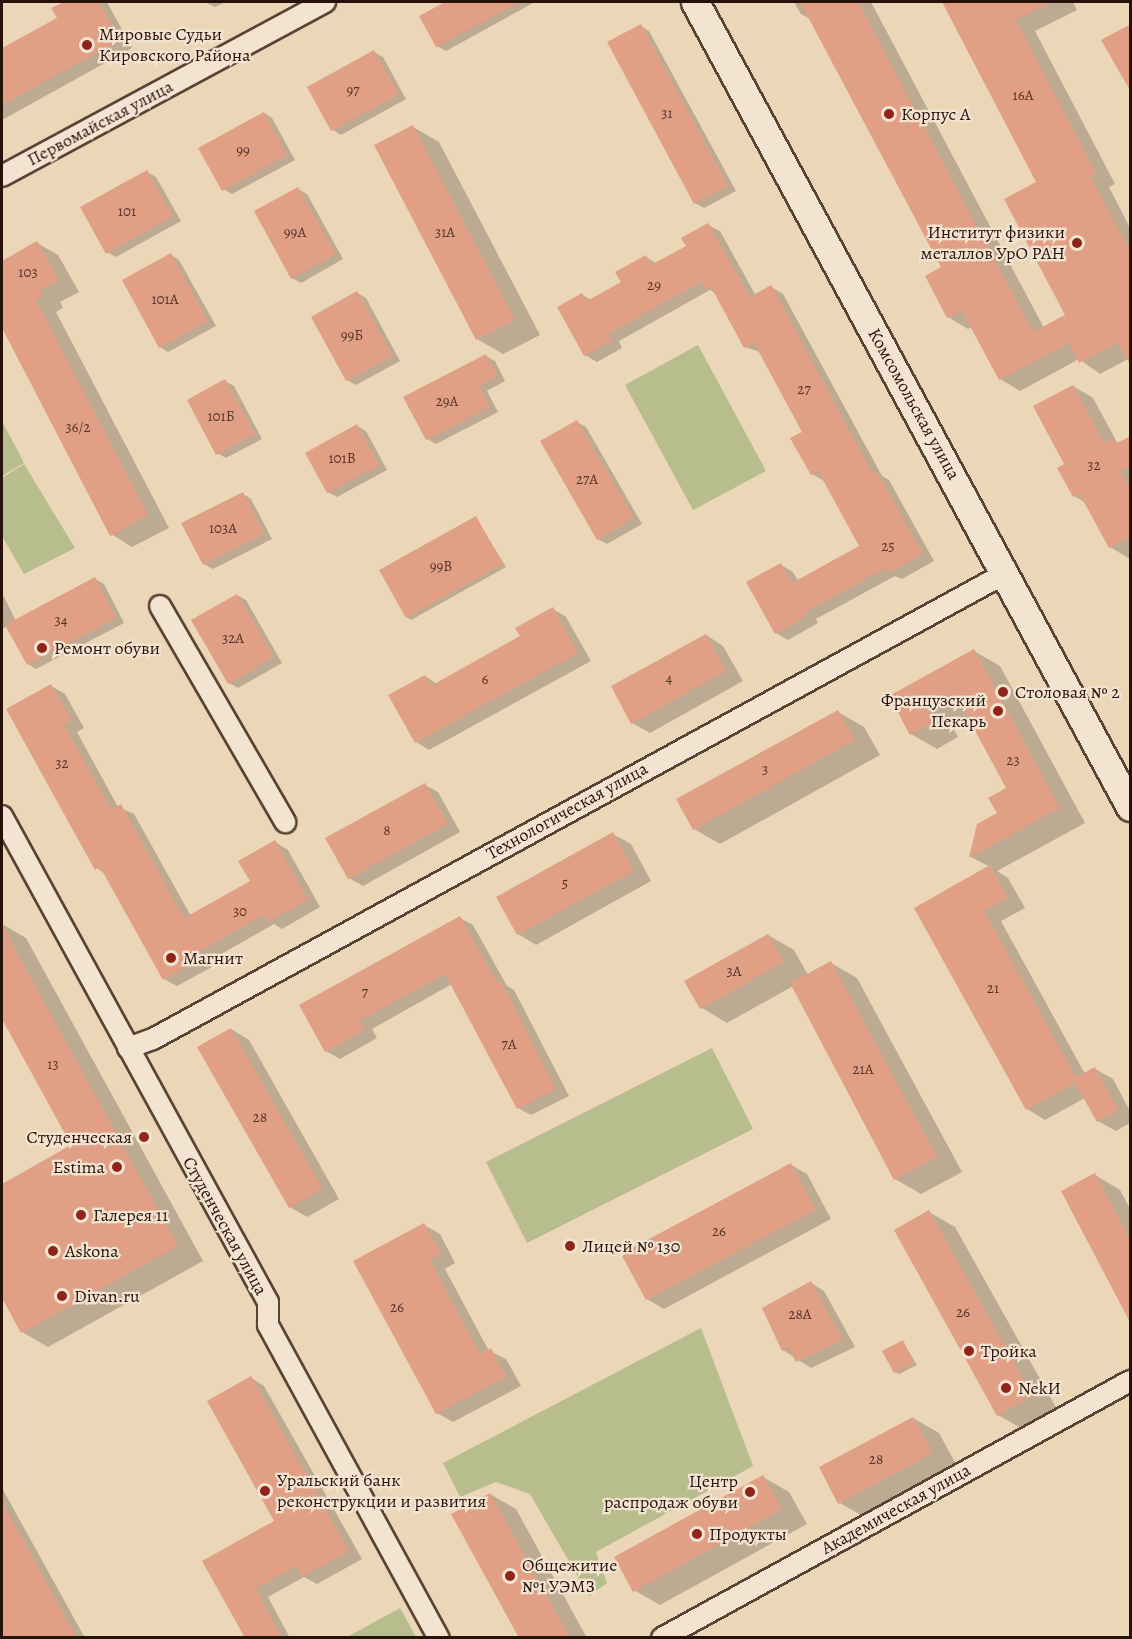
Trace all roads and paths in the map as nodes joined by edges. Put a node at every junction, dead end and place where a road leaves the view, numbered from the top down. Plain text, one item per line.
1 (325, 2) edge
2 (695, 2) edge
3 (2, 176) edge
4 (1006, 573) junction
5 (160, 606) dead end
6 (1131, 807) edge
7 (2, 816) edge
8 (285, 822) dead end
9 (128, 1048) junction
10 (1131, 1381) edge
11 (439, 1638) edge
12 (662, 1638) edge

1 - 3 street, Первомайская улица
2 - 4 main road, Комсомольская улица
4 - 6 main road, Комсомольская улица
4 - 9 street, Технологическая улица
5 - 8 street
7 - 9 street, Студенческая улица
9 - 11 street, Студенческая улица
10 - 12 street, Академическая улица

